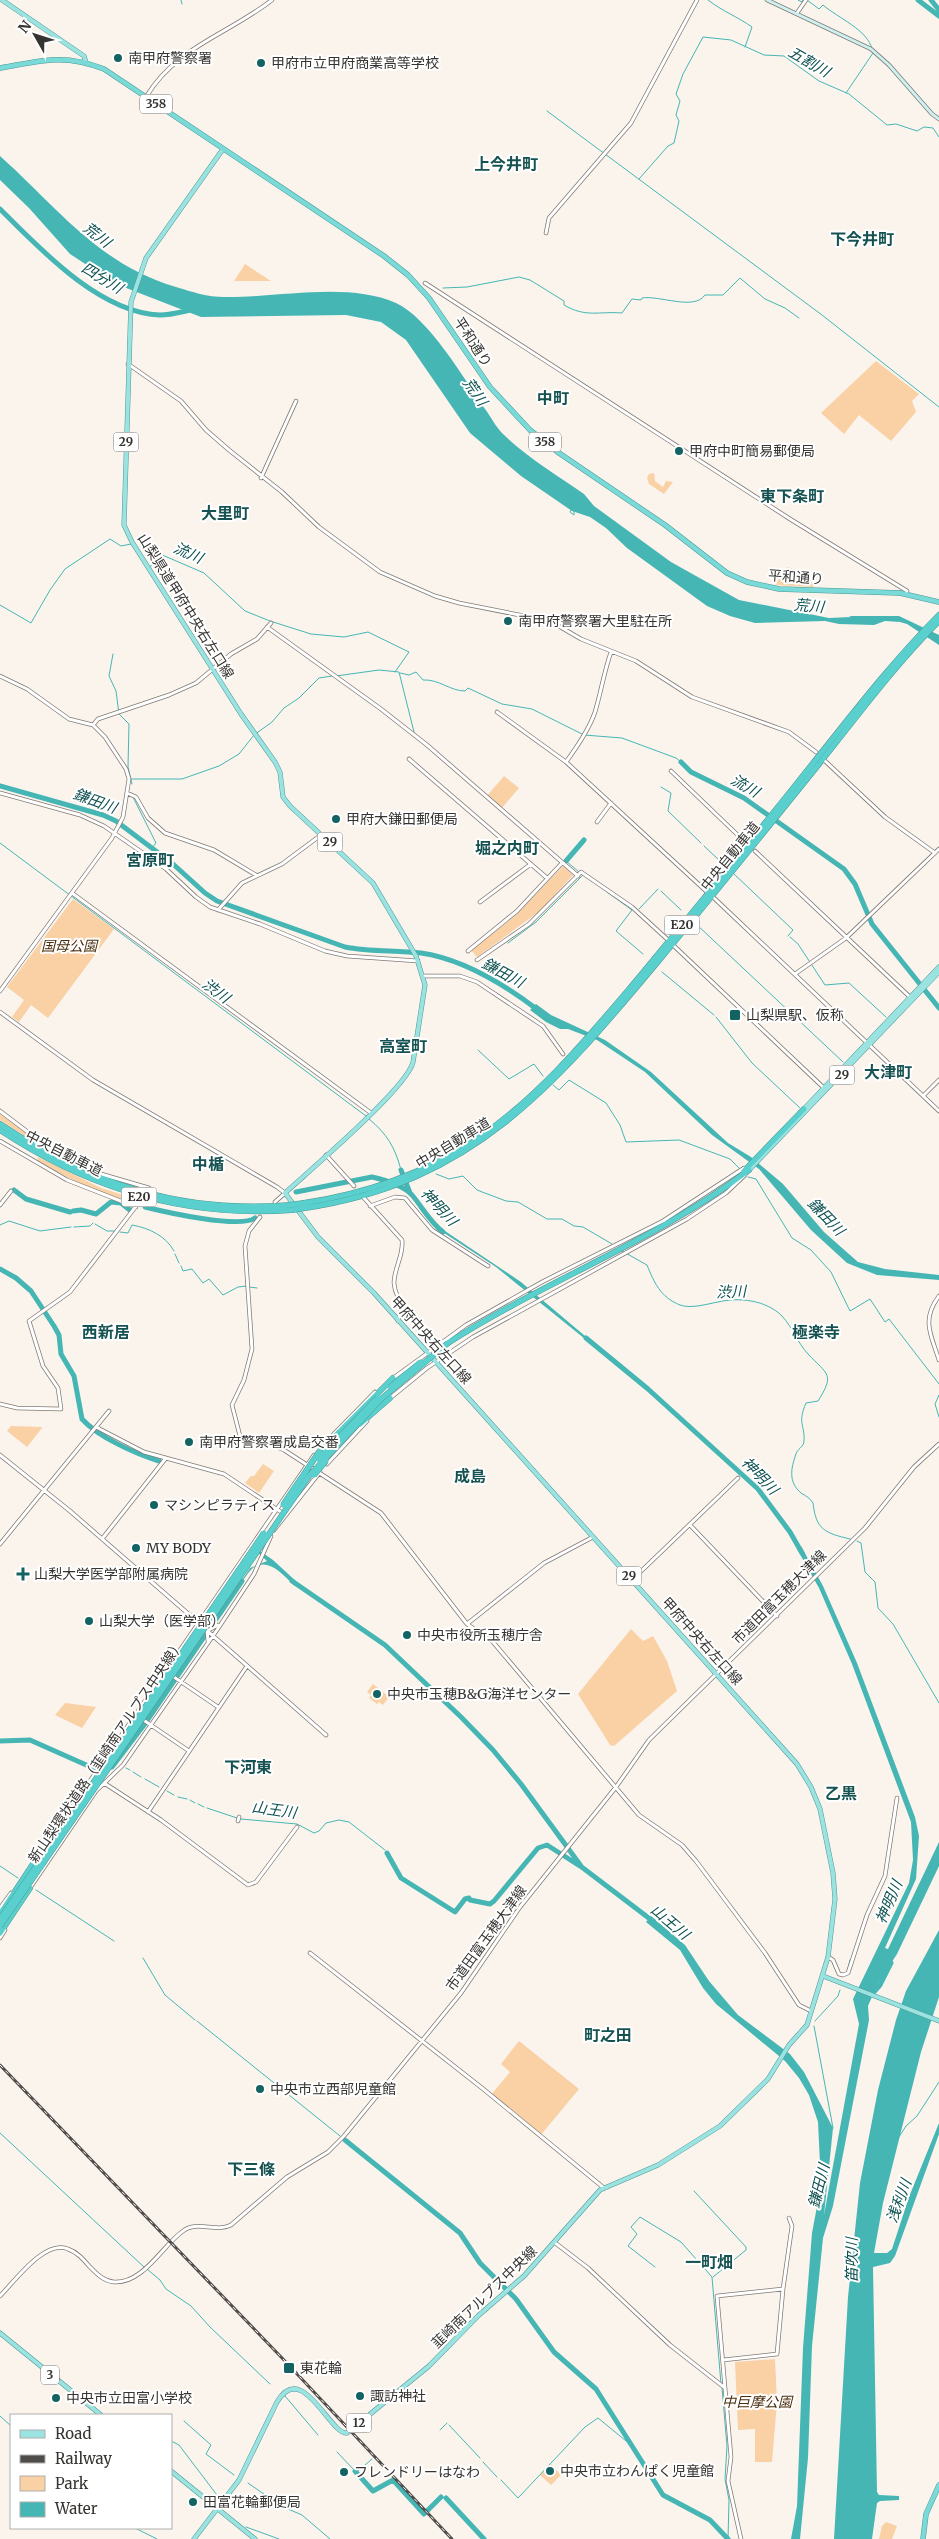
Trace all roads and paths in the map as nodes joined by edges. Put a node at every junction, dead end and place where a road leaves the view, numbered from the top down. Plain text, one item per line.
1 (2, 0) edge
2 (272, 0) edge
3 (697, 0) edge
4 (768, 0) edge
5 (805, 1) edge
6 (797, 13) junction
7 (86, 63) junction
8 (0, 68) edge
9 (146, 97) junction
10 (939, 119) edge
11 (223, 149) junction
12 (546, 233) dead end
13 (424, 283) dead end
14 (128, 364) junction
15 (296, 401) dead end
16 (261, 478) junction
17 (906, 594) junction
18 (939, 602) edge
19 (939, 615) edge
20 (939, 621) edge
21 (271, 623) dead end
22 (267, 627) junction
23 (611, 652) junction
24 (904, 655) junction
25 (214, 671) junction
26 (0, 676) edge
27 (497, 712) dead end
28 (93, 725) junction
29 (816, 752) dead end
30 (409, 759) dead end
31 (825, 760) dead end
32 (566, 762) junction
33 (671, 771) dead end
34 (127, 792) junction
35 (0, 793) edge
36 (611, 803) junction
37 (597, 822) dead end
38 (116, 832) junction
39 (322, 835) junction
40 (745, 842) dead end
41 (939, 849) edge
42 (754, 851) dead end
43 (935, 853) junction
44 (562, 862) junction
45 (531, 864) junction
46 (579, 874) junction
47 (256, 875) junction
48 (547, 878) junction
49 (706, 891) dead end
50 (71, 895) junction
51 (714, 898) dead end
52 (480, 902) dead end
53 (218, 910) junction
54 (846, 938) junction
55 (666, 939) dead end
56 (674, 946) dead end
57 (468, 951) dead end
58 (477, 960) dead end
59 (419, 961) junction
60 (939, 966) edge
61 (939, 972) edge
62 (795, 974) junction
63 (424, 976) junction
64 (923, 986) junction
65 (0, 991) edge
66 (911, 999) junction
67 (0, 1012) edge
68 (868, 1044) junction
69 (562, 1054) dead end
70 (939, 1080) edge
71 (824, 1088) junction
72 (923, 1096) junction
73 (804, 1108) joint
74 (0, 1112) edge
75 (939, 1112) edge
76 (370, 1114) junction
77 (0, 1124) edge
78 (0, 1130) edge
79 (0, 1141) edge
80 (326, 1155) junction
81 (758, 1158) junction
82 (747, 1168) junction
83 (354, 1186) dead end
84 (11, 1191) dead end
85 (147, 1191) dead end
86 (285, 1193) junction
87 (364, 1198) dead end
88 (140, 1201) dead end
89 (275, 1202) dead end
90 (0, 1206) edge
91 (370, 1206) junction
92 (136, 1207) junction
93 (290, 1207) junction
94 (260, 1217) dead end
95 (488, 1266) dead end
96 (939, 1296) edge
97 (398, 1321) junction
98 (448, 1343) junction
99 (426, 1352) junction
100 (939, 1360) edge
101 (436, 1363) junction
102 (393, 1378) junction
103 (390, 1398) junction
104 (0, 1404) edge
105 (109, 1411) dead end
106 (95, 1428) junction
107 (939, 1444) edge
108 (0, 1455) edge
109 (166, 1458) junction
110 (307, 1464) junction
111 (320, 1472) junction
112 (738, 1478) dead end
113 (44, 1491) junction
114 (283, 1505) junction
115 (276, 1508) junction
116 (286, 1516) junction
117 (690, 1525) junction
118 (593, 1537) junction
119 (102, 1539) junction
120 (0, 1544) edge
121 (261, 1544) junction
122 (632, 1580) junction
123 (226, 1615) junction
124 (204, 1616) junction
125 (777, 1616) junction
126 (199, 1623) junction
127 (466, 1624) junction
128 (208, 1632) junction
129 (189, 1636) junction
130 (247, 1666) junction
131 (165, 1671) junction
132 (717, 1674) junction
133 (179, 1680) junction
134 (218, 1708) junction
135 (136, 1714) junction
136 (151, 1725) junction
137 (326, 1735) dead end
138 (189, 1751) junction
139 (94, 1776) junction
140 (104, 1783) junction
141 (616, 1787) junction
142 (897, 1798) dead end
143 (148, 1812) junction
144 (297, 1827) dead end
145 (34, 1862) joint
146 (32, 1886) junction
147 (1, 1910) edge
148 (0, 1919) edge
149 (0, 1926) edge
150 (0, 1932) edge
151 (0, 1938) edge
152 (310, 1953) dead end
153 (828, 1957) junction
154 (823, 1976) junction
155 (812, 2012) junction
156 (939, 2021) edge
157 (423, 2041) junction
158 (604, 2188) junction
159 (789, 2218) dead end
160 (554, 2242) junction
161 (782, 2289) junction
162 (0, 2296) edge
163 (0, 2334) edge
164 (723, 2360) junction
165 (725, 2388) junction
166 (100, 2414) edge
167 (172, 2472) edge
168 (939, 2485) edge
169 (218, 2508) junction
170 (194, 2539) edge
171 (255, 2539) edge
172 (741, 2539) edge
173 (923, 2539) edge

1 - 7 main road
2 - 9 street
3 - 12 street
4 - 6 main road
5 - 6 street
6 - 10 main road
7 - 8 highway, 平和通り / 358
7 - 9 highway, 平和通り / 358
9 - 11 highway, 平和通り / 358
11 - 14 main road, 山梨県道甲府中央右左口線 / 29
11 - 17 highway, 平和通り / 358
13 - 17 street
14 - 16 street
14 - 25 main road, 山梨県道甲府中央右左口線 / 29
15 - 16 street
16 - 23 street
17 - 18 highway, 平和通り / 358
19 - 24 highway, 中央自動車道 / E20
20 - 24 highway, 中央自動車道 / E20
21 - 22 street
22 - 25 street
22 - 44 street
23 - 29 street
23 - 32 street
24 - 93 highway, 中央自動車道 / E20, bridge
25 - 28 street
25 - 39 main road, 山梨県道甲府中央右左口線 / 29
26 - 28 street
27 - 32 street
28 - 34 street
30 - 45 street
31 - 43 street
32 - 36 street
33 - 40 street
34 - 38 street
34 - 47 street
35 - 38 street
36 - 37 street
36 - 49 street
38 - 50 street
38 - 53 street
39 - 47 street
39 - 59 main road, 29
41 - 43 street
42 - 54 street
43 - 54 street
44 - 46 street
44 - 48 street
45 - 48 street
45 - 52 street
46 - 55 street
46 - 58 street
47 - 53 street
48 - 57 street
50 - 65 street
50 - 76 street
51 - 62 street
53 - 59 street
54 - 62 street
54 - 66 street
56 - 71 street
59 - 63 main road, 29
60 - 64 main road, 29
61 - 64 main road, 29
62 - 68 street
63 - 69 street
63 - 76 main road, 29
64 - 66 main road, 29
66 - 68 main road, 29
67 - 86 street
68 - 71 main road, 29
68 - 72 street
68 - 81 main road, 29
70 - 72 street
71 - 73 main road, 29
72 - 75 street
73 - 81 highway, 新山梨環状道路（韮崎南アルプス中央線）
74 - 85 street
76 - 80 main road, 29
77 - 93 highway, 中央自動車道 / E20
78 - 93 highway, 中央自動車道 / E20
79 - 92 street
80 - 83 street
80 - 86 main road, 29
81 - 82 highway, 新山梨環状道路（韮崎南アルプス中央線）
82 - 98 highway, 新山梨環状道路（韮崎南アルプス中央線）
82 - 99 street
82 - 101 street
84 - 90 street
86 - 89 street
86 - 97 main road, 甲府中央右左口線 / 29
87 - 91 street
88 - 92 street
91 - 95 street
91 - 97 street
92 - 104 street
94 - 110 street
96 - 100 street
97 - 99 main road, 甲府中央右左口線 / 29
98 - 114 highway, 新山梨環状道路（韮崎南アルプス中央線）, bridge
98 - 121 highway, 新山梨環状道路（韮崎南アルプス中央線）, bridge
99 - 101 main road, 甲府中央右左口線 / 29
99 - 102 street
101 - 103 street
101 - 118 main road, 甲府中央右左口線 / 29
102 - 110 street
102 - 114 highway, bridge
103 - 111 street
103 - 121 highway, bridge
105 - 106 street
106 - 109 street
106 - 113 street
107 - 125 street, 市道田富玉穂大津線
108 - 113 street
109 - 115 street
109 - 119 street
110 - 111 street
110 - 115 street
111 - 116 street
111 - 127 street
112 - 117 street
113 - 119 street
113 - 120 street
114 - 148 highway, 新山梨環状道路（韮崎南アルプス中央線）, bridge
115 - 116 street
115 - 124 street
116 - 123 street
117 - 122 street
117 - 125 street
118 - 122 main road, 甲府中央右左口線 / 29
118 - 127 street
119 - 126 street
121 - 149 highway, 新山梨環状道路（韮崎南アルプス中央線）, bridge
122 - 132 main road, 甲府中央右左口線 / 29
123 - 128 street
123 - 128 street
124 - 126 street
124 - 128 street
125 - 132 street, 市道田富玉穂大津線
126 - 128 street
126 - 129 street
127 - 141 street
128 - 129 street
128 - 130 street
128 - 133 street
129 - 131 street
130 - 134 street
130 - 137 street
131 - 133 street, bridge
131 - 135 street
132 - 141 street, 市道田富玉穂大津線
132 - 153 main road, 甲府中央右左口線 / 29
133 - 134 street
133 - 136 street
134 - 138 street
135 - 136 street
135 - 139 street, bridge
136 - 138 street
136 - 140 street
138 - 143 street
139 - 140 street
139 - 145 street
140 - 143 street
140 - 146 street
141 - 155 street
141 - 157 street, 市道田富玉穂大津線
142 - 153 street
143 - 144 street
145 - 147 highway, bridge
146 - 150 highway, bridge
146 - 151 street
152 - 157 street
153 - 154 main road, 甲府中央右左口線 / 29
154 - 155 main road, 韮崎南アルプス中央線 / 12
154 - 156 main road
155 - 158 main road, 韮崎南アルプス中央線 / 12
157 - 158 street
157 - 162 street, 市道田富玉穂大津線
158 - 160 main road, 韮崎南アルプス中央線 / 12
159 - 161 street
160 - 165 street
160 - 169 main road, 韮崎南アルプス中央線 / 12
161 - 164 street
161 - 164 street
163 - 166 main road, 3
164 - 165 street
165 - 172 street
167 - 169 main road
168 - 173 highway
169 - 170 main road, 韮崎南アルプス中央線 / 12
169 - 171 main road

